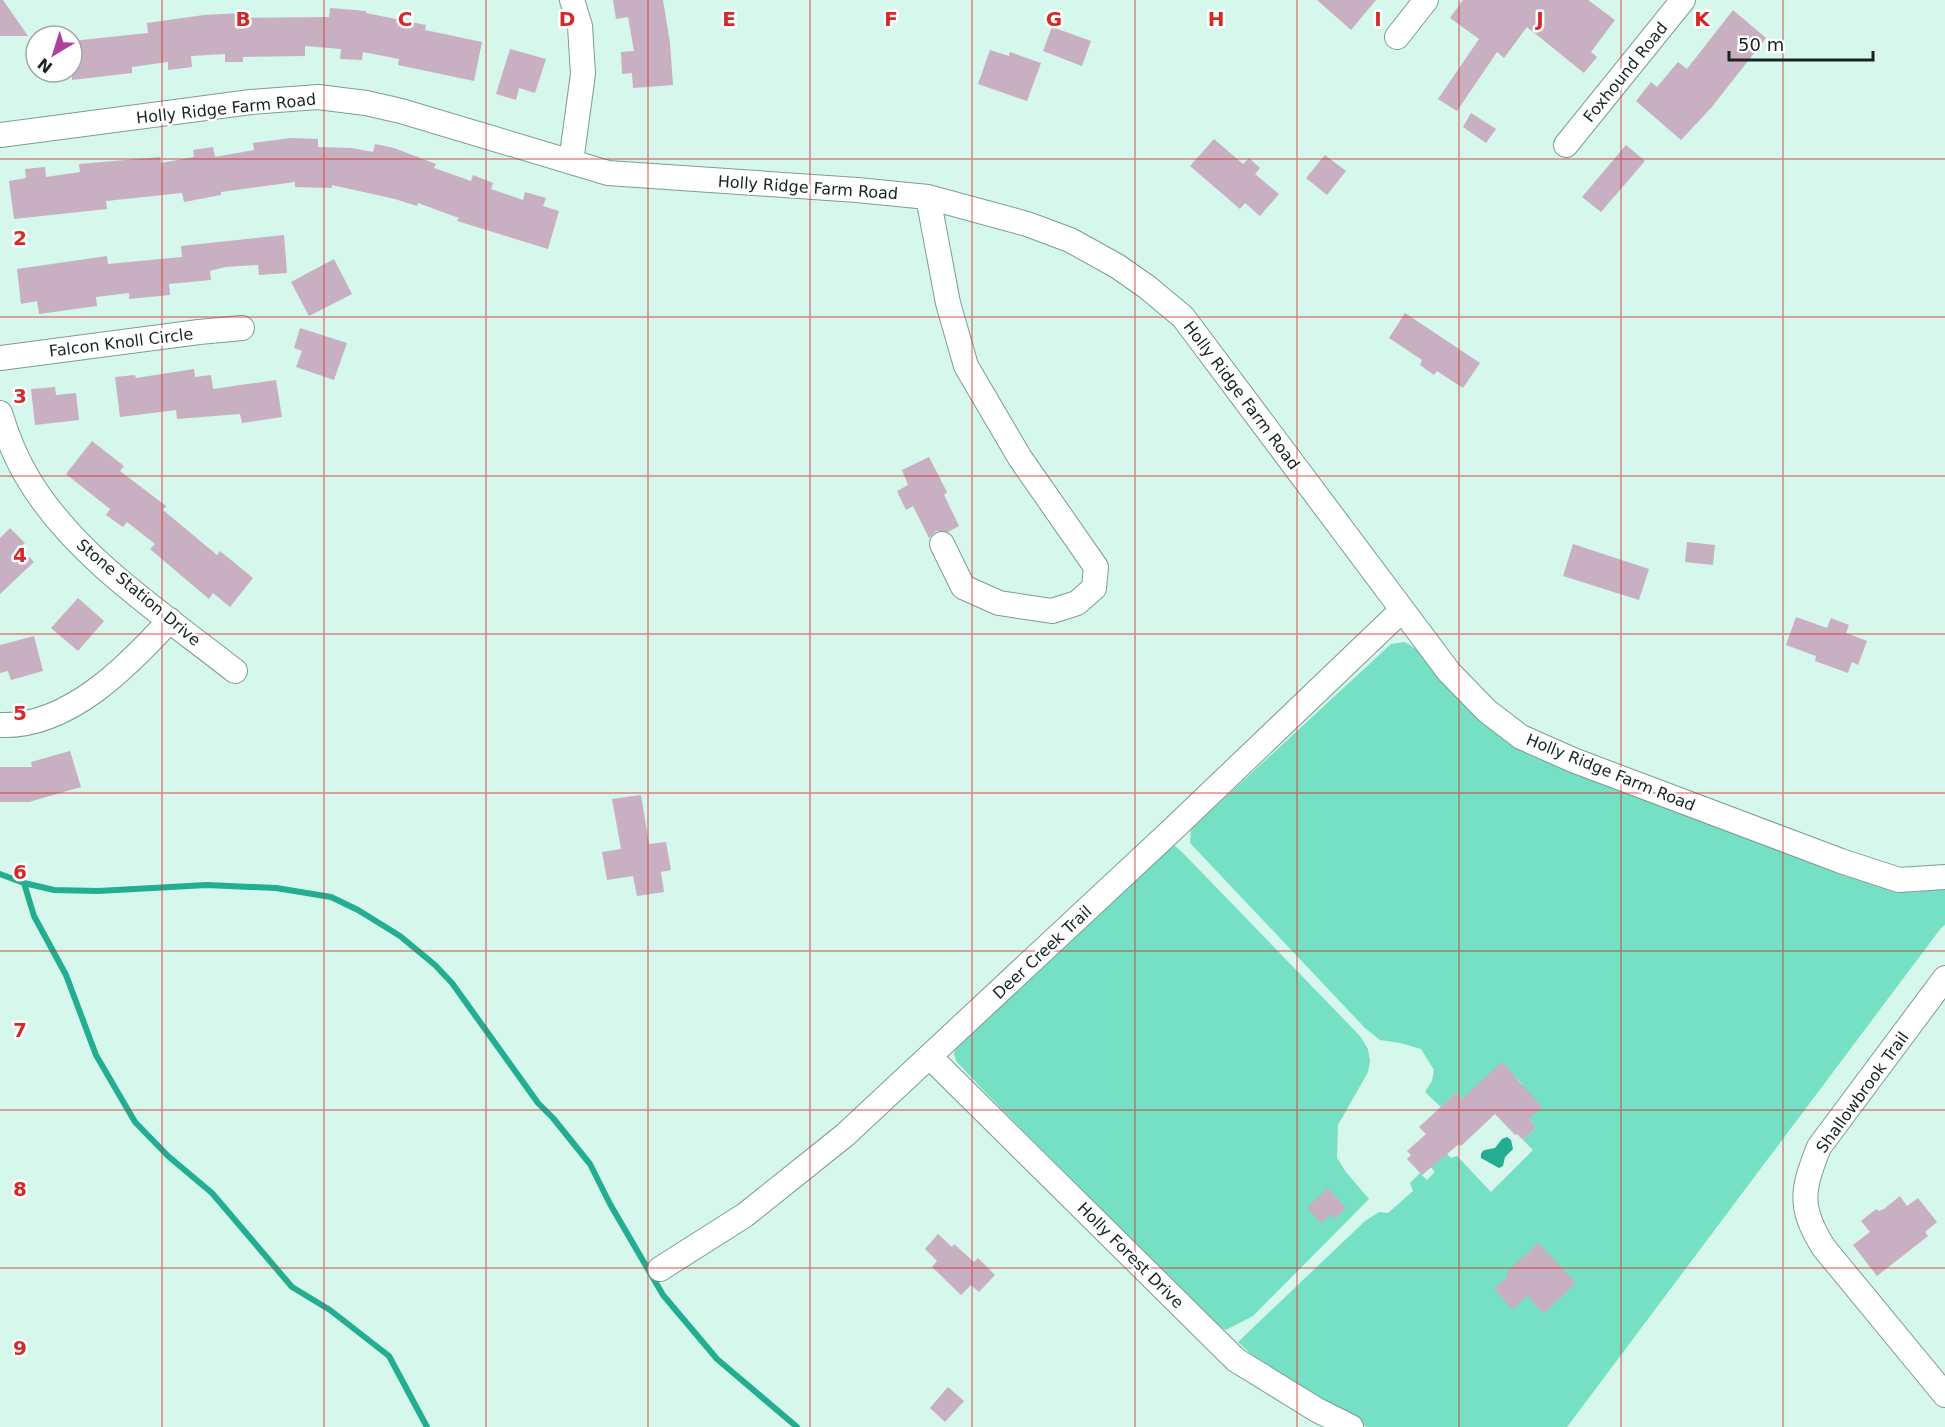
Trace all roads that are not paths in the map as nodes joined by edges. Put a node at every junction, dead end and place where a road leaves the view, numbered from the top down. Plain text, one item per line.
1 (572, 0) edge
2 (1426, 0) edge
3 (1683, 0) edge
4 (1397, 37) dead end
5 (0, 135) edge
6 (1566, 145) dead end
7 (571, 162) junction
8 (928, 197) junction
9 (242, 328) dead end
10 (0, 358) edge
11 (0, 413) edge
12 (942, 544) dead end
13 (1402, 610) junction
14 (170, 620) junction
15 (235, 671) dead end
16 (0, 725) edge
17 (1945, 877) edge
18 (1945, 978) edge
19 (930, 1057) junction
20 (660, 1269) dead end
21 (1945, 1395) edge
22 (1351, 1427) edge

1 - 7 street
2 - 4 street
3 - 6 street, Foxhound Road
5 - 7 street, Holly Ridge Farm Road
7 - 8 street, Holly Ridge Farm Road
8 - 12 street
8 - 13 street, Holly Ridge Farm Road
9 - 10 street, Falcon Knoll Circle
11 - 14 street, Stone Station Drive
13 - 17 street, Holly Ridge Farm Road
13 - 19 street, Deer Creek Trail
14 - 15 street, Stone Station Drive
14 - 16 street
18 - 21 street, Shallowbrook Trail
19 - 20 street, Deer Creek Trail
19 - 22 street, Holly Forest Drive

